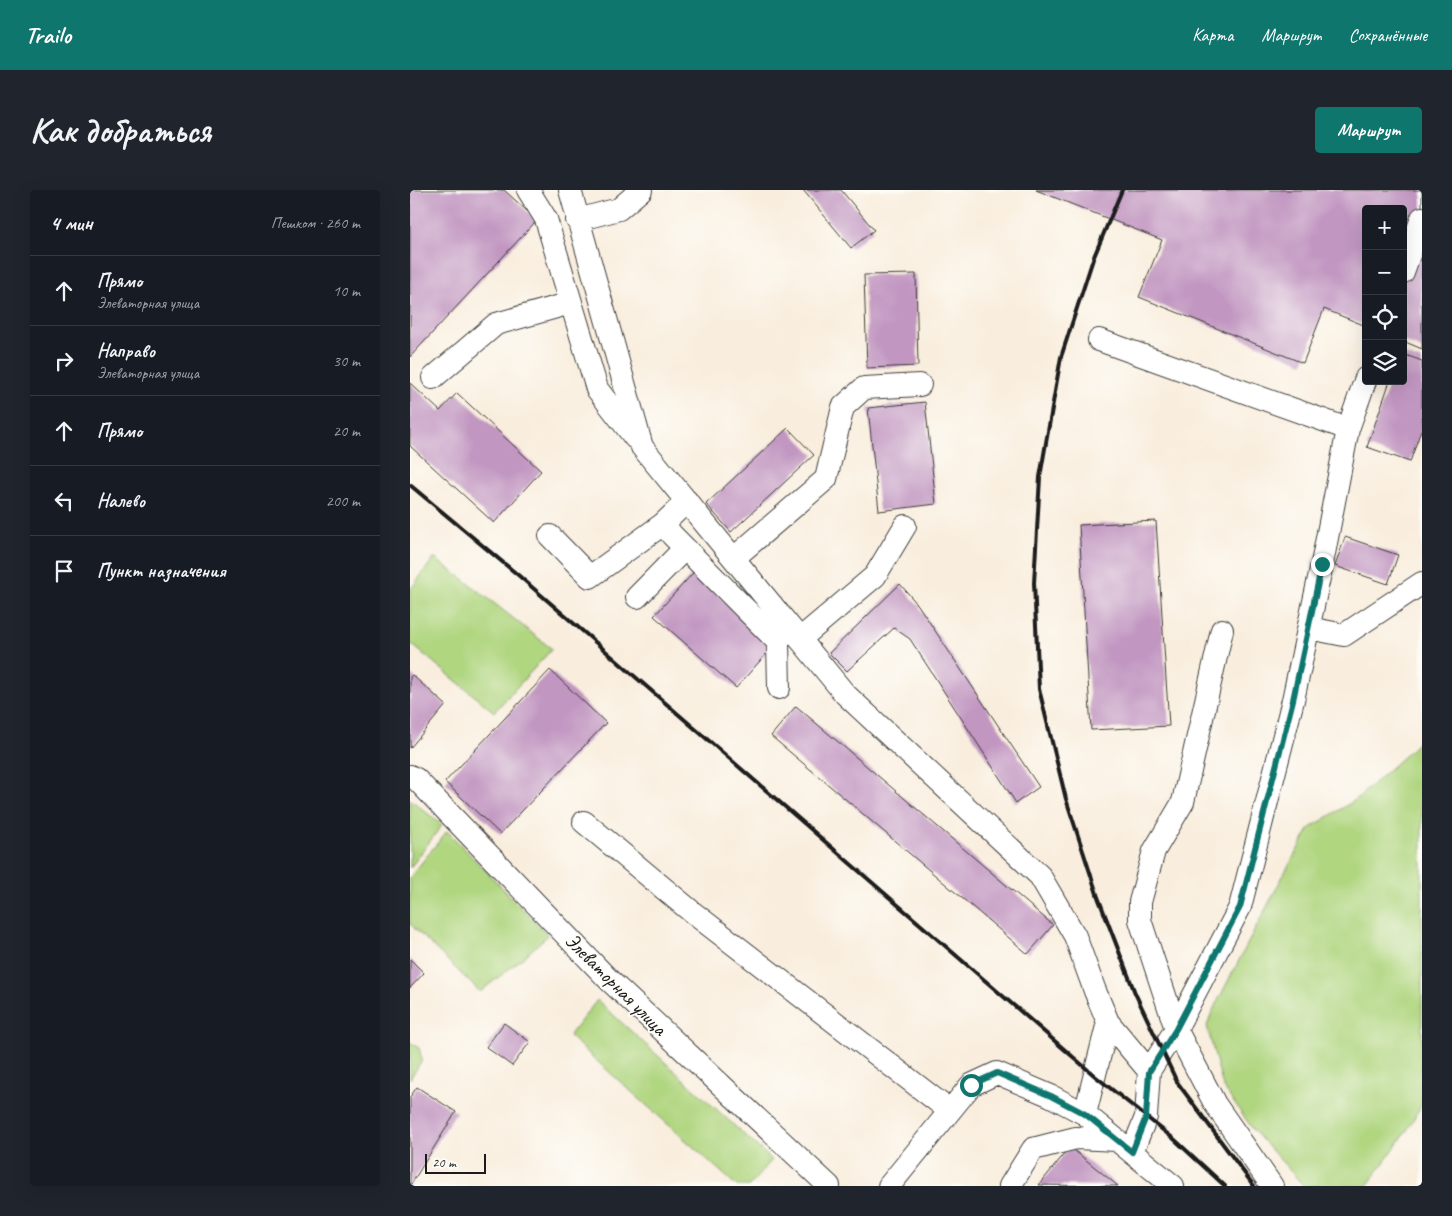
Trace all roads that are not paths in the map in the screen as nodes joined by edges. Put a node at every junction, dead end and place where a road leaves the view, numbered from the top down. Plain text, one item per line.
1 (528, 190) edge
2 (570, 190) edge
3 (641, 190) edge
4 (1422, 218) edge
5 (578, 220) junction
6 (1407, 261) edge
7 (571, 303) junction
8 (1099, 340) dead end
9 (433, 378) dead end
10 (920, 384) dead end
11 (1364, 385) edge
12 (1348, 429) junction
13 (642, 447) junction
14 (687, 501) junction
15 (664, 524) junction
16 (905, 526) dead end
17 (550, 536) dead end
18 (685, 548) junction
19 (734, 558) junction
20 (1422, 584) edge
21 (637, 598) dead end
22 (1309, 628) junction
23 (1222, 630) dead end
24 (800, 639) junction
25 (779, 688) dead end
26 (410, 776) edge
27 (584, 822) dead end
28 (1108, 1022) junction
29 (1176, 1029) junction
30 (1149, 1072) junction
31 (950, 1111) junction
32 (1085, 1114) junction
33 (1124, 1146) junction
34 (829, 1186) edge
35 (889, 1186) edge
36 (1010, 1186) edge
37 (1173, 1186) edge
38 (1272, 1186) edge

1 - 7 street
2 - 5 street
3 - 5 street
4 - 6 street
5 - 13 street
7 - 9 street
7 - 13 street
8 - 12 street
10 - 19 street
11 - 12 street
12 - 22 street
13 - 14 street
14 - 15 street
14 - 19 street
15 - 17 street
15 - 18 street
16 - 24 street
18 - 21 street
18 - 25 street
19 - 24 street
20 - 22 street
22 - 29 street
23 - 29 street
24 - 28 street
26 - 34 street, Элеваторная улица
27 - 31 street
28 - 30 street
28 - 32 street
29 - 30 street
29 - 38 street
30 - 33 street
31 - 32 street
31 - 35 street
32 - 33 street
33 - 36 street
33 - 37 street

